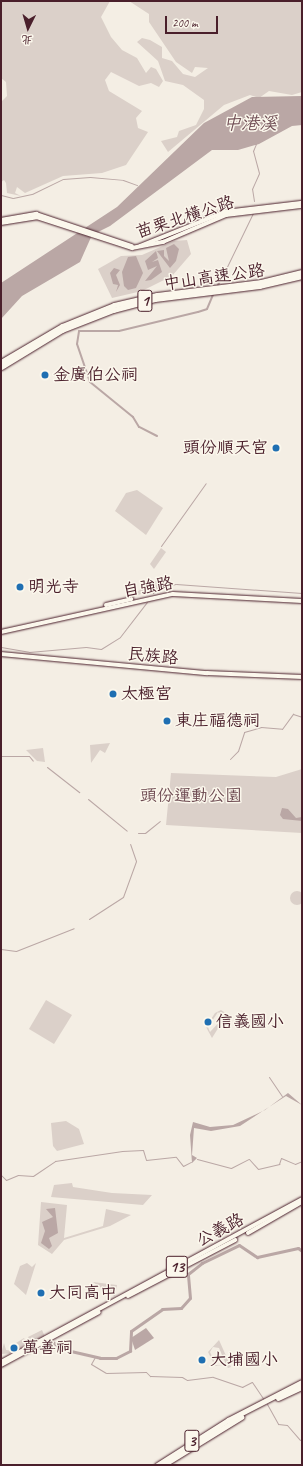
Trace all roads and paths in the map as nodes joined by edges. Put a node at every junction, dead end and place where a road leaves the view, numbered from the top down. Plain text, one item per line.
1 (302, 204) edge
2 (1, 222) edge
3 (142, 246) junction
4 (302, 272) edge
5 (302, 276) edge
6 (1, 362) edge
7 (1, 367) edge
8 (302, 600) edge
9 (1, 631) edge
10 (1, 654) edge
11 (302, 676) edge
12 (302, 1199) edge
13 (302, 1202) edge
14 (288, 1208) junction
15 (47, 1339) junction
16 (1, 1362) edge
17 (1, 1365) edge
18 (302, 1382) edge
19 (302, 1387) edge
20 (229, 1421) junction
21 (156, 1465) edge
22 (163, 1465) edge

1 - 3 main road, 苗栗北橫公路
2 - 3 main road, 苗栗北橫公路
2 - 3 main road, 苗栗北橫公路
4 - 6 highway, 中山高速公路 / 1
5 - 7 highway, 中山高速公路 / 1
8 - 9 main road, 自強路
10 - 11 main road, 民族路
12 - 14 main road, 公義路 / 13
13 - 14 main road, 公義路 / 13
14 - 15 main road, 公義路 / 13
15 - 16 main road, 公義路 / 13
15 - 17 main road, 公義路 / 13
18 - 20 highway, 3
19 - 20 highway, 3
20 - 21 highway, 3
20 - 22 highway, 3

